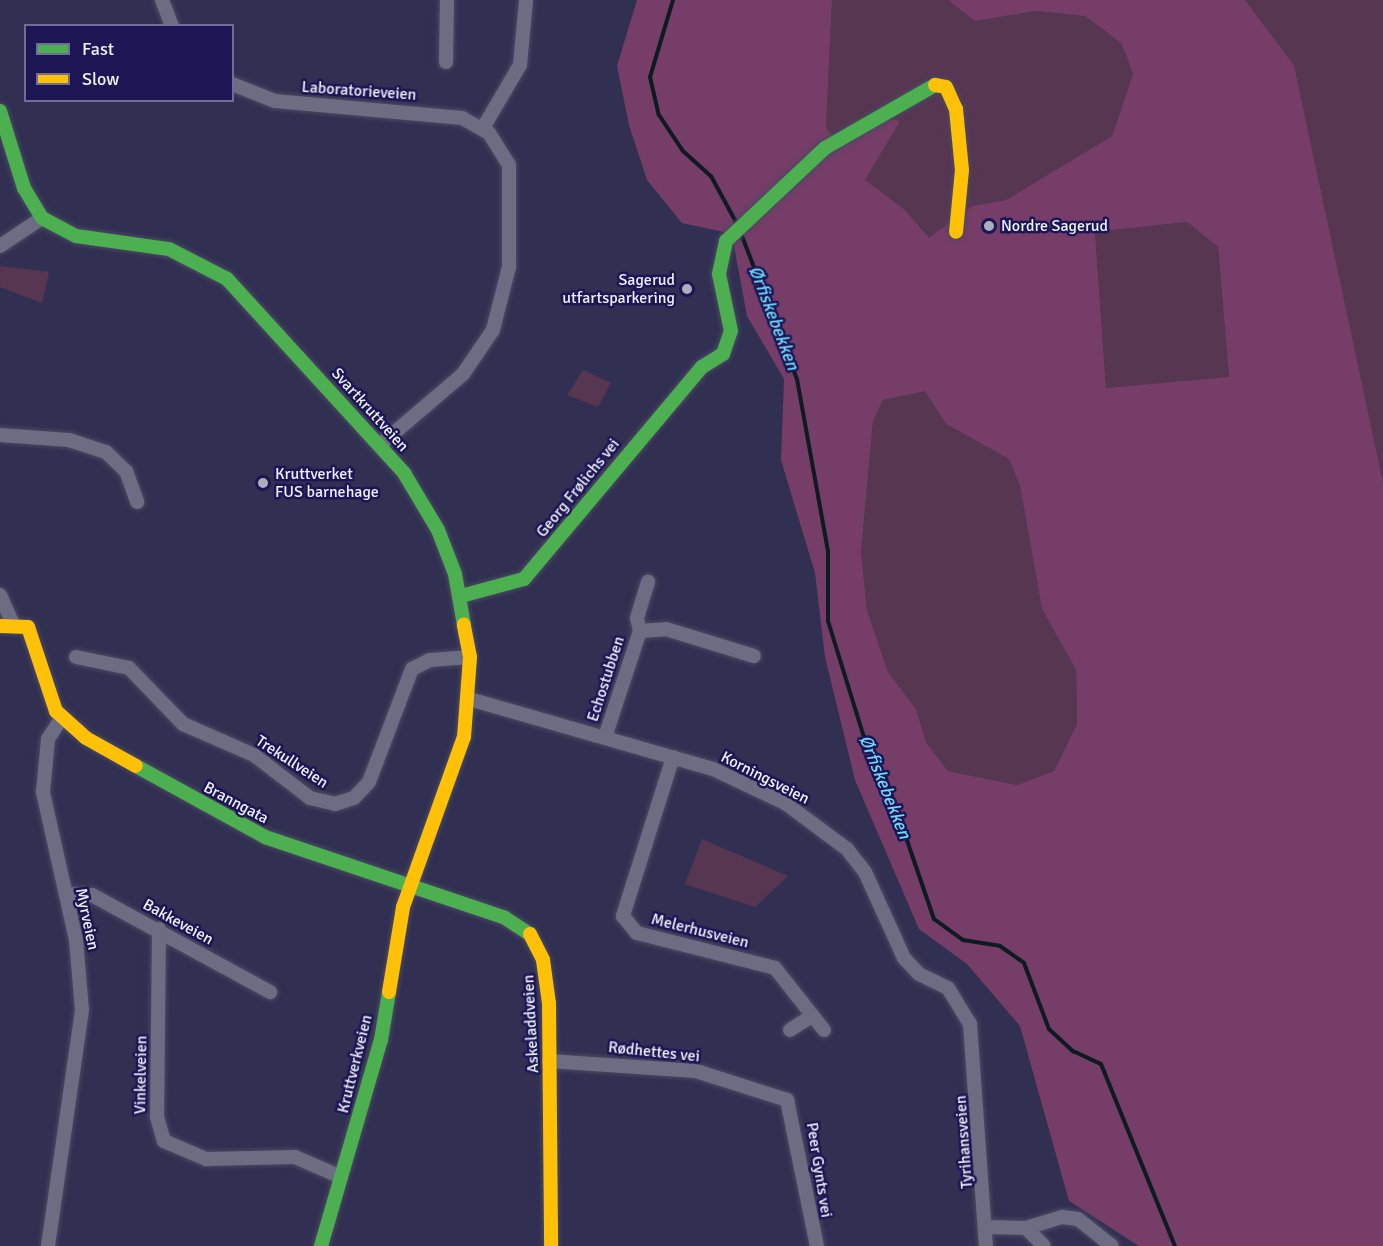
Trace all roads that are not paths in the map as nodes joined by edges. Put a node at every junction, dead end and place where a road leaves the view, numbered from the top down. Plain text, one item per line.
1 (162, 0) edge
2 (447, 0) edge
3 (526, 0) edge
4 (171, 24) edge
5 (446, 62) dead end
6 (234, 85) edge
7 (0, 111) edge
8 (483, 128) junction
9 (42, 218) junction
10 (956, 232) dead end
11 (0, 246) edge
12 (0, 435) edge
13 (380, 445) junction
14 (137, 502) dead end
15 (648, 582) dead end
16 (0, 595) edge
17 (461, 596) junction
18 (6, 624) edge
19 (640, 631) junction
20 (754, 656) dead end
21 (76, 657) dead end
22 (470, 657) junction
23 (469, 699) junction
24 (61, 719) junction
25 (605, 737) junction
26 (673, 757) junction
27 (409, 887) junction
28 (66, 894) junction
29 (159, 929) junction
30 (270, 992) dead end
31 (813, 1014) junction
32 (790, 1030) dead end
33 (824, 1030) dead end
34 (972, 1037) joint
35 (549, 1062) junction
36 (787, 1100) joint
37 (341, 1177) junction
38 (986, 1227) junction
39 (1026, 1228) junction
40 (48, 1246) edge
41 (321, 1246) edge
42 (552, 1246) edge
43 (817, 1246) edge
44 (986, 1246) edge
45 (1044, 1246) edge
46 (1112, 1246) edge

1 - 4 street
2 - 5 street
3 - 8 street
6 - 8 street, Laboratorieveien
7 - 9 street
8 - 13 street
9 - 11 street
9 - 13 street, Svartkruttveien
10 - 17 street, Georg Frølichs vei
12 - 14 street
13 - 17 street, Svartkruttveien
15 - 19 street, Echostubben
16 - 18 street
17 - 22 street, Svartkruttveien
18 - 24 street
19 - 20 street, Echostubben
19 - 25 street, Echostubben
21 - 22 street, Trekullveien
22 - 23 street, Svartkruttveien
23 - 25 street, Korningsveien
23 - 27 street, Svartkruttveien
24 - 27 street, Branngata
24 - 28 street, Myrveien
25 - 26 street, Korningsveien
26 - 31 street, Melerhusveien
26 - 34 street, Korningsveien
27 - 35 street, Askeladdveien
27 - 37 street, Kruttverkveien
28 - 29 street, Bakkeveien
28 - 40 street, Myrveien
29 - 30 street, Bakkeveien
29 - 37 street, Vinkelveien
31 - 32 street
31 - 33 street, Melerhusveien
34 - 38 street, Tyrihansveien
35 - 36 street, Rødhettes vei
35 - 42 street, Askeladdveien
36 - 43 street, Peer Gynts vei
37 - 41 street, Kruttverkveien
38 - 39 street
38 - 44 street, Tyrihansveien
39 - 45 street
39 - 46 street

